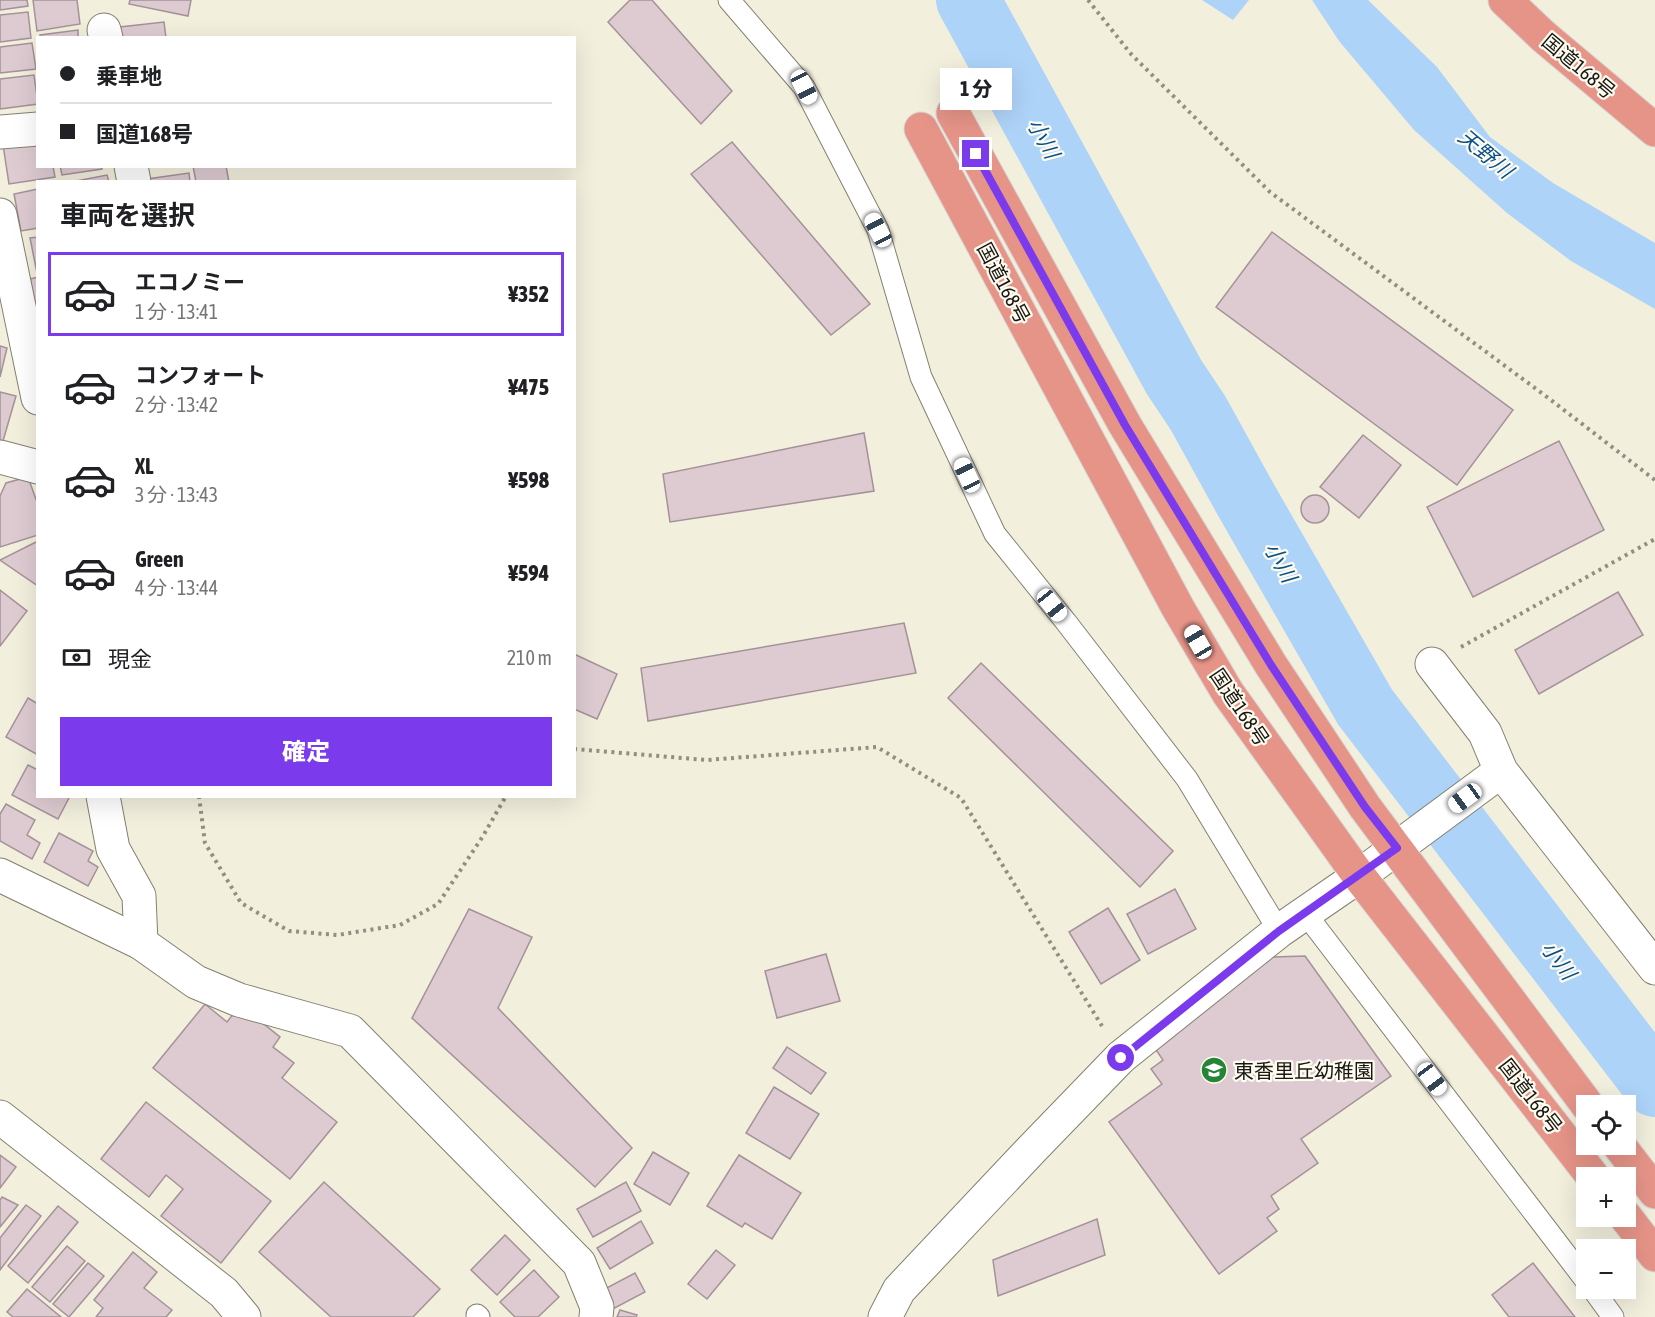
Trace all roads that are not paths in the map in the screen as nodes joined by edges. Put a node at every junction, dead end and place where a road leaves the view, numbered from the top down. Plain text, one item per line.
1 (729, 0) edge
2 (1505, 0) edge
3 (953, 113) dead end
4 (36, 129) edge
5 (921, 129) dead end
6 (1655, 130) edge
7 (0, 132) edge
8 (0, 215) edge
9 (20, 321) edge
10 (36, 389) edge
11 (0, 457) edge
12 (36, 466) edge
13 (1432, 664) road end
14 (1501, 771) junction
15 (103, 798) edge
16 (1397, 848) junction
17 (0, 876) edge
18 (1359, 876) junction
19 (1292, 922) junction
20 (141, 943) junction
21 (1655, 968) edge
22 (1580, 1095) edge
23 (0, 1117) edge
24 (1626, 1155) edge
25 (1585, 1167) edge
26 (1655, 1192) edge
27 (1633, 1227) edge
28 (1655, 1255) edge
29 (1576, 1269) edge
30 (1600, 1299) edge
31 (244, 1317) edge
32 (596, 1317) edge
33 (885, 1317) edge
34 (1613, 1317) edge

1 - 19 lane
2 - 6 highway, 国道168号
3 - 16 highway, 国道168号
4 - 7 street
5 - 18 highway, 国道168号
8 - 9 street
9 - 10 street
11 - 12 street
13 - 14 street
14 - 16 street
14 - 21 street
15 - 20 street
16 - 18 street
16 - 22 highway, 国道168号
17 - 20 street
18 - 19 street
18 - 25 highway, 国道168号
19 - 29 lane
19 - 33 street
20 - 32 street
23 - 31 street
24 - 26 highway
27 - 28 highway
30 - 34 lane

